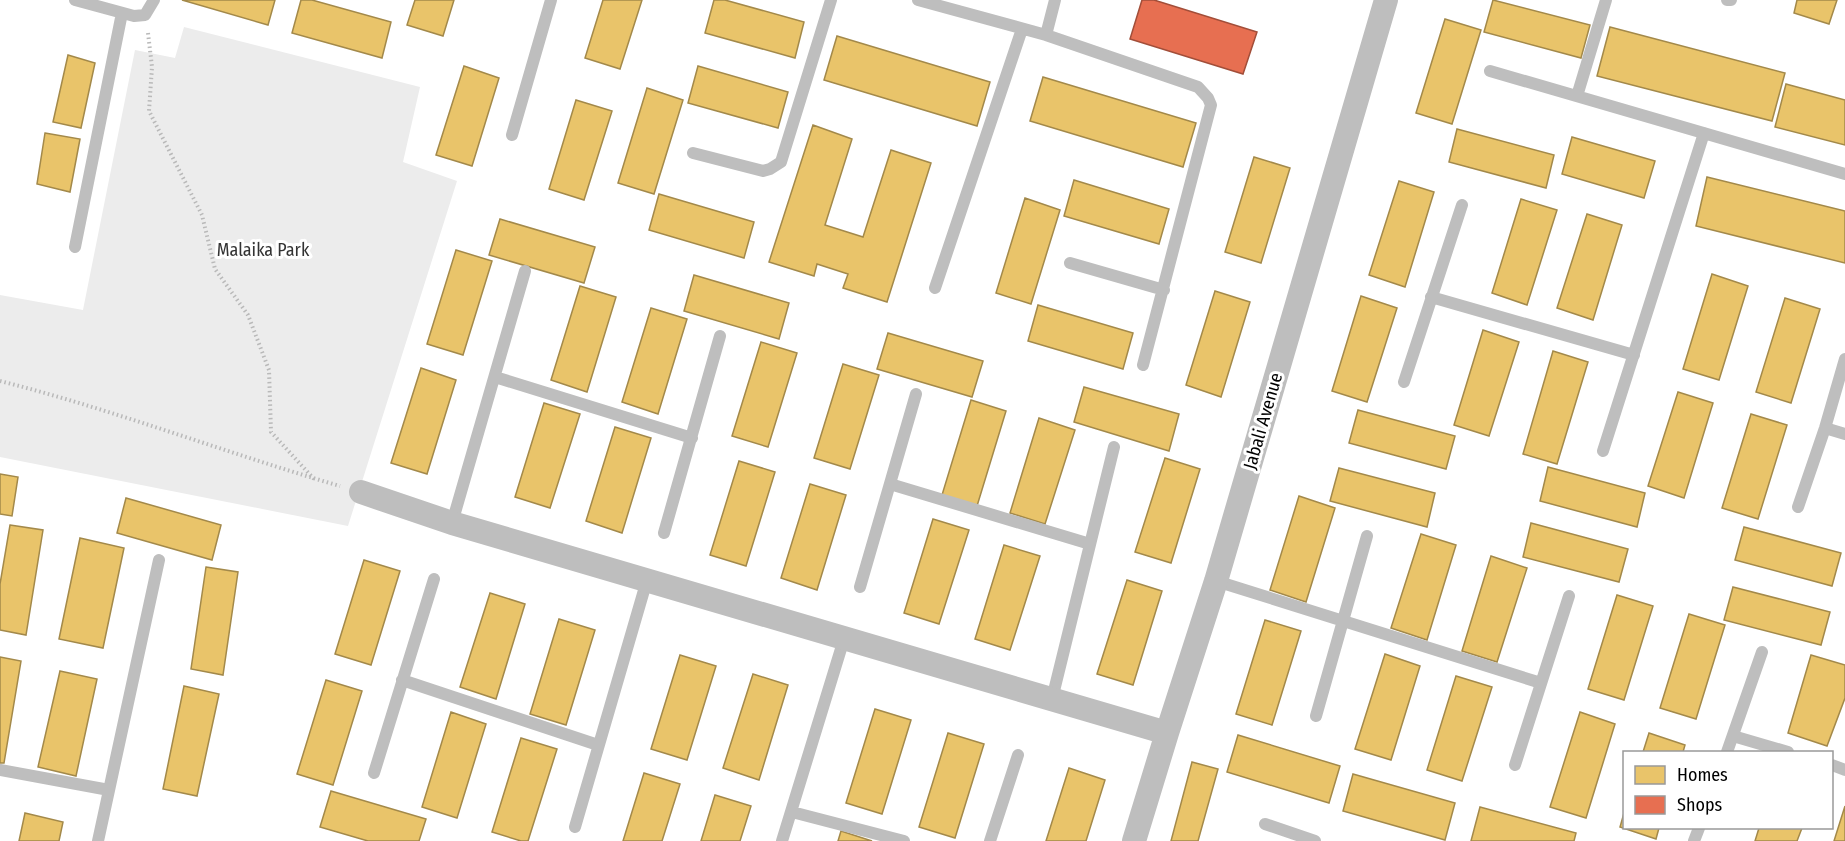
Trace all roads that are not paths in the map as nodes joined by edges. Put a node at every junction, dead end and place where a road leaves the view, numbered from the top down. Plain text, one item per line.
1 (75, 0) edge
2 (154, 0) edge
3 (551, 0) edge
4 (831, 0) edge
5 (918, 0) edge
6 (1055, 0) edge
7 (1386, 0) edge
8 (1606, 0) edge
9 (122, 13) junction
10 (1022, 29) junction
11 (1046, 35) junction
12 (1490, 71) dead end
13 (1576, 96) junction
14 (1704, 133) junction
15 (512, 135) dead end
16 (693, 153) dead end
17 (1845, 174) edge
18 (1462, 205) dead end
19 (75, 247) dead end
20 (1070, 263) dead end
21 (525, 271) dead end
22 (935, 288) dead end
23 (1164, 290) junction
24 (1431, 297) junction
25 (720, 336) dead end
26 (1634, 355) junction
27 (1845, 359) edge
28 (1143, 365) dead end
29 (495, 377) junction
30 (1404, 382) dead end
31 (916, 394) dead end
32 (1825, 428) junction
33 (1845, 434) edge
34 (692, 438) junction
35 (1114, 447) dead end
36 (1603, 451) dead end
37 (890, 484) junction
38 (361, 492) road end
39 (1798, 507) dead end
40 (452, 523) junction
41 (664, 533) dead end
42 (1367, 536) dead end
43 (1090, 544) junction
44 (159, 560) dead end
45 (434, 579) dead end
46 (647, 580) junction
47 (1216, 580) junction
48 (860, 587) dead end
49 (1569, 596) dead end
50 (1343, 621) junction
51 (844, 639) junction
52 (1761, 652) dead end
53 (402, 680) junction
54 (1541, 683) junction
55 (1052, 699) junction
56 (1316, 716) dead end
57 (1167, 733) junction
58 (1733, 736) junction
59 (598, 745) junction
60 (1727, 751) edge
61 (1782, 751) edge
62 (1018, 755) dead end
63 (1515, 765) dead end
64 (0, 770) edge
65 (374, 773) dead end
66 (110, 790) junction
67 (792, 812) junction
68 (1264, 824) dead end
69 (575, 827) dead end
70 (98, 841) edge
71 (782, 841) edge
72 (904, 841) edge
73 (990, 841) edge
74 (1134, 841) edge
75 (1315, 841) edge

1 - 9 lane
2 - 9 lane
3 - 15 lane
4 - 16 lane
5 - 10 lane
6 - 11 lane
7 - 47 street, Jabali Avenue
8 - 13 lane
9 - 19 lane
10 - 11 lane
10 - 22 lane
11 - 23 lane
12 - 13 lane
13 - 14 lane
14 - 17 lane
14 - 26 lane
18 - 24 lane
20 - 23 lane
21 - 29 lane
23 - 28 lane
24 - 26 lane
24 - 30 lane
25 - 34 lane
26 - 36 lane
27 - 32 lane
29 - 34 lane
29 - 40 lane
31 - 37 lane
32 - 33 lane
32 - 39 lane
34 - 41 lane
35 - 43 lane
37 - 43 lane
37 - 48 lane
38 - 40 street
40 - 46 street
42 - 50 lane
43 - 55 lane
44 - 66 lane
45 - 53 lane
46 - 51 street
46 - 59 lane
47 - 50 lane
47 - 57 street, Jabali Avenue
49 - 54 lane
50 - 54 lane
50 - 56 lane
51 - 55 street
51 - 67 lane
52 - 58 lane
53 - 59 lane
53 - 65 lane
54 - 63 lane
55 - 57 street
57 - 74 street, Jabali Avenue
58 - 60 lane
58 - 61 lane
59 - 69 lane
62 - 73 lane
64 - 66 lane
66 - 70 lane
67 - 71 lane
67 - 72 lane
68 - 75 lane

